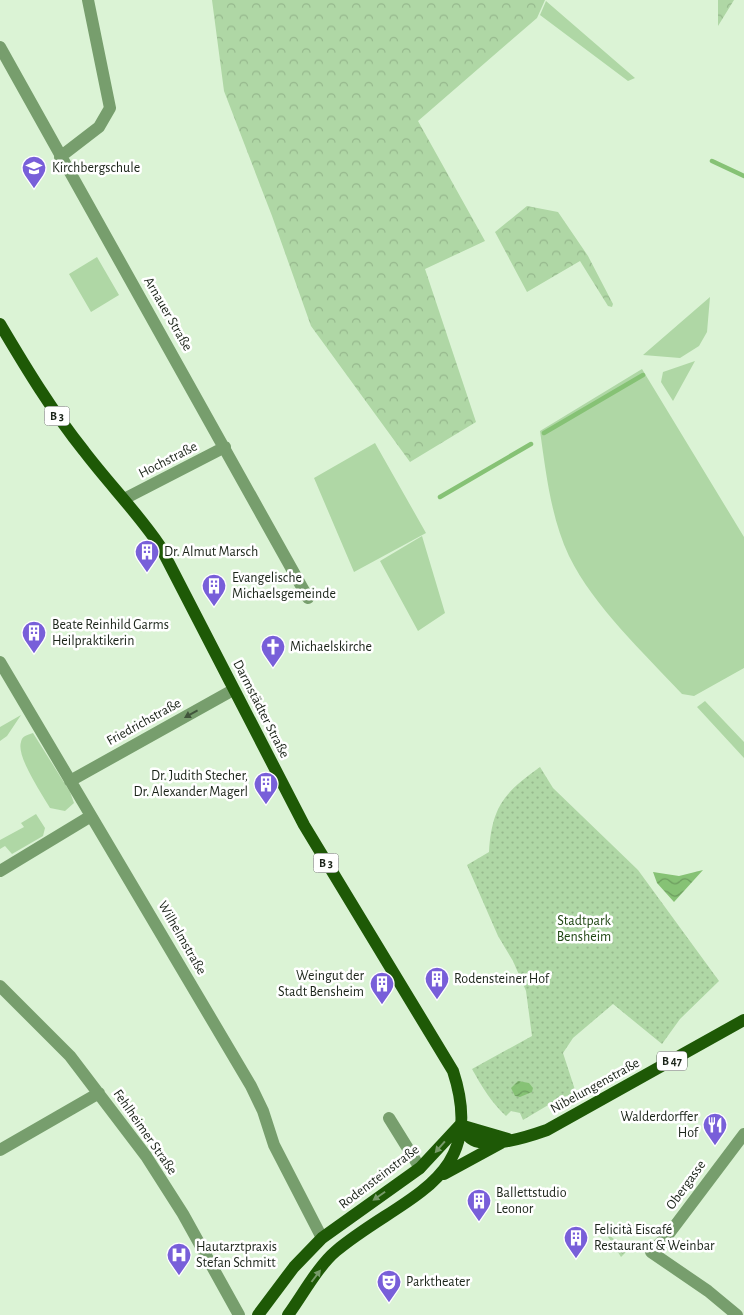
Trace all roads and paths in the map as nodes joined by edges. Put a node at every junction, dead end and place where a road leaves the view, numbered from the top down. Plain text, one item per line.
1 (88, 0) edge
2 (0, 47) edge
3 (60, 157) junction
4 (0, 324) edge
5 (225, 447) junction
6 (124, 499) junction
7 (308, 598) dead end
8 (0, 662) edge
9 (233, 690) junction
10 (70, 781) junction
11 (90, 816) junction
12 (0, 871) edge
13 (0, 986) edge
14 (744, 1020) edge
15 (99, 1092) junction
16 (389, 1118) dead end
17 (460, 1125) junction
18 (744, 1134) edge
19 (509, 1140) junction
20 (0, 1150) edge
21 (420, 1168) junction
22 (440, 1177) junction
23 (322, 1238) junction
24 (239, 1315) edge
25 (258, 1315) edge
26 (288, 1315) edge
27 (736, 1315) edge

1 - 3 street
2 - 3 street, Arnauer Straße
3 - 5 street, Arnauer Straße
4 - 6 main road, Darmstädter Straße / B 3
5 - 6 street, Hochstraße
5 - 7 street, Arnauer Straße
6 - 9 main road, Darmstädter Straße / B 3
8 - 10 street, Wilhelmstraße
9 -> 10 street, Friedrichstraße
9 - 17 main road, Darmstädter Straße / B 3
10 - 11 street, Wilhelmstraße
11 - 12 street
11 - 23 street, Wilhelmstraße
13 - 15 street, Fehlheimer Straße
14 - 19 main road, Nibelungenstraße / B 47
15 - 20 street
15 - 24 street, Fehlheimer Straße
16 - 21 street
17 - 19 main road, Nibelungenstraße / B 47
17 -> 21 main road, Rodensteinstraße
17 - 22 main road, B 3
18 - 27 street, Obergasse
19 - 22 main road, B 47
21 -> 23 main road, Rodensteinstraße
26 -> 22 main road, B 3
23 - 25 main road, Rodensteinstraße

